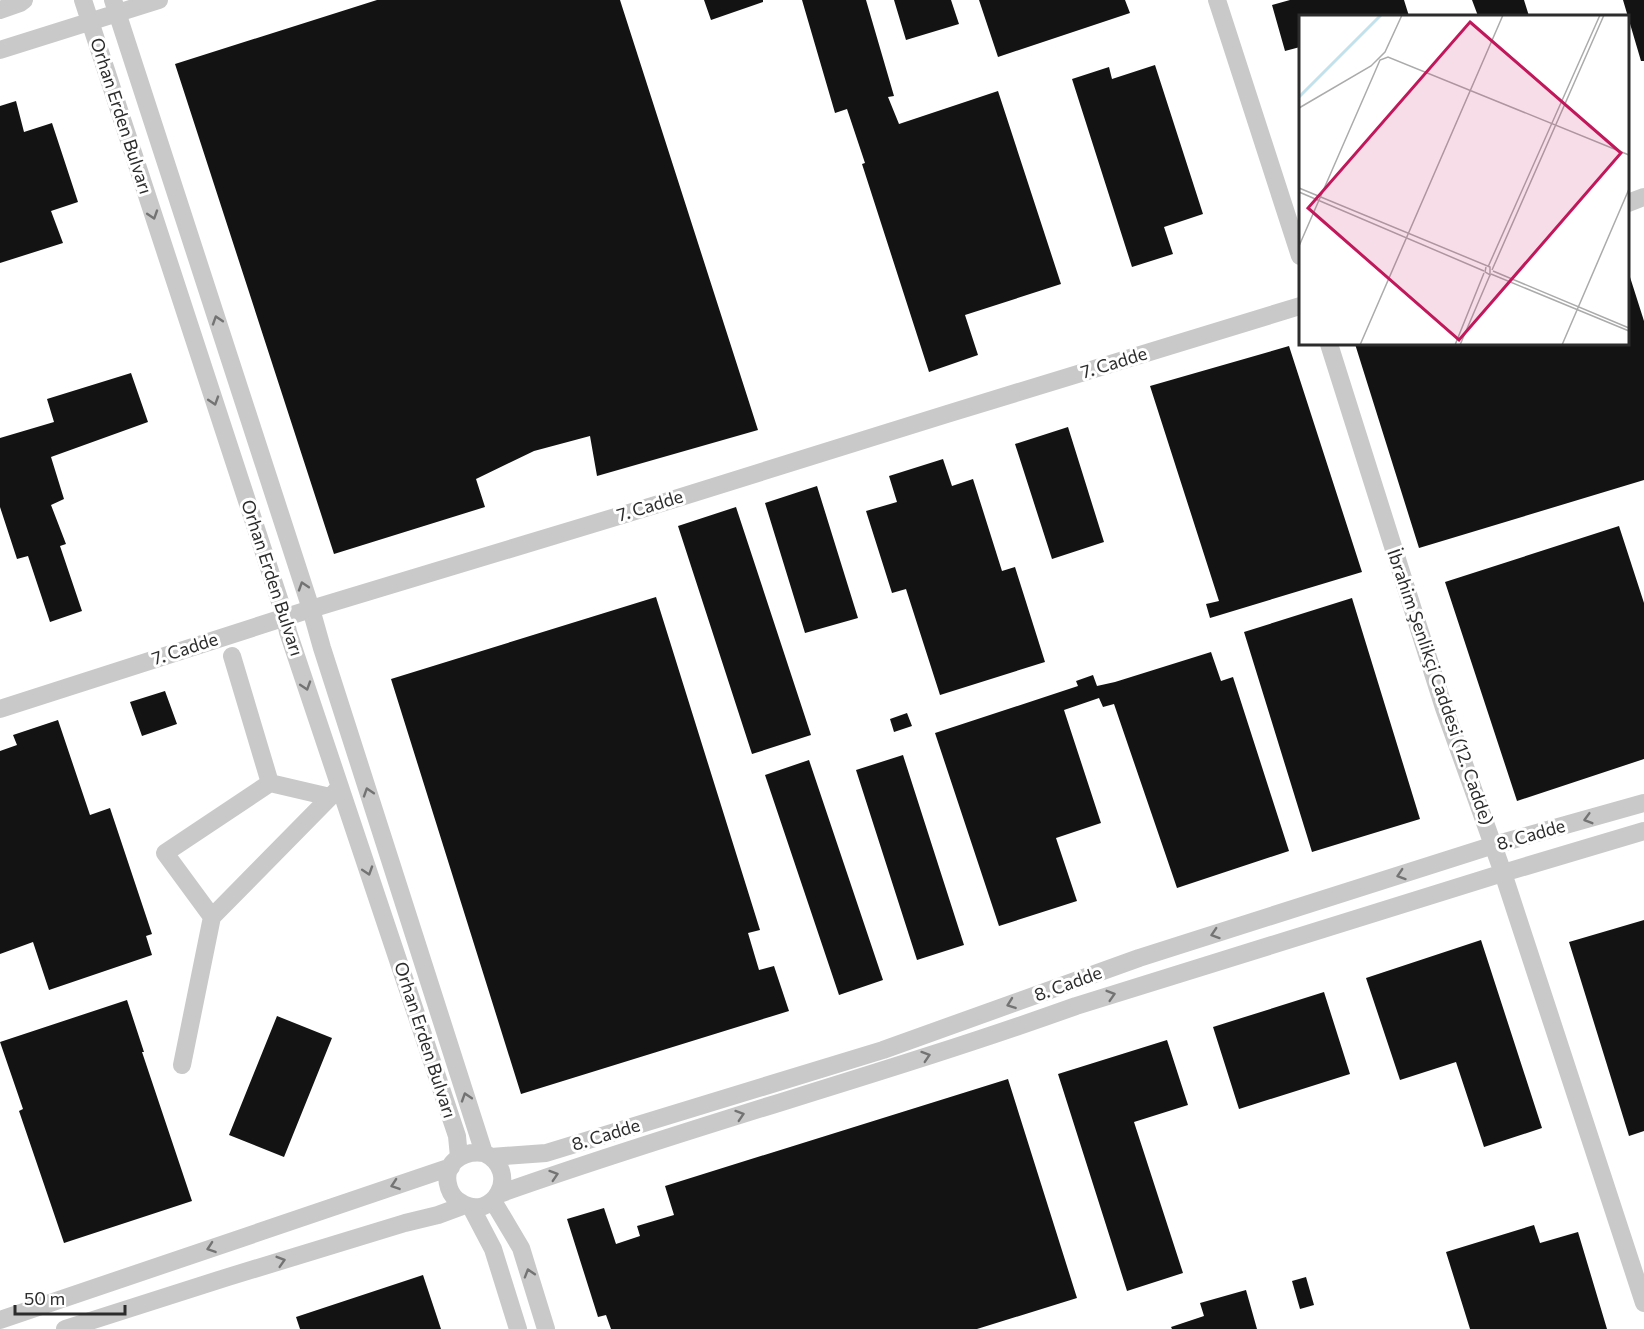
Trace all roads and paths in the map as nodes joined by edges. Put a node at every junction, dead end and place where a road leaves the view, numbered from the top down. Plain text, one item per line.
1 (24, 0) edge
2 (83, 0) edge
3 (159, 0) edge
4 (1217, 0) edge
5 (115, 7) edge
6 (0, 10) edge
7 (90, 22) junction
8 (0, 50) edge
9 (1644, 197) edge
10 (1629, 203) edge
11 (1299, 253) edge
12 (1299, 306) edge
13 (1329, 345) edge
14 (311, 609) junction
15 (285, 617) junction
16 (232, 656) dead end
17 (0, 709) edge
18 (270, 783) junction
19 (335, 792) junction
20 (1644, 803) edge
21 (1644, 831) edge
22 (1494, 845) junction
23 (1503, 873) junction
24 (212, 917) junction
25 (182, 1065) dead end
26 (488, 1155) junction
27 (455, 1162) junction
28 (496, 1197) junction
29 (468, 1206) junction
30 (1644, 1303) edge
31 (0, 1320) edge
32 (65, 1329) edge
33 (518, 1329) edge
34 (546, 1329) edge

1 - 6 street
2 - 7 street, Orhan Erden Bulvarı
3 - 5 street
4 - 11 street
5 - 7 street
14 -> 5 street, Orhan Erden Bulvarı
7 - 8 street
7 -> 15 street, Orhan Erden Bulvarı
9 - 10 street
12 - 14 street, 7. Cadde
13 - 22 street, İbrahim Şenlikçi Caddesi (12. Cadde)
14 - 15 street, 7. Cadde
26 -> 14 street, Orhan Erden Bulvarı
15 - 17 street, 7. Cadde
15 -> 19 street, Orhan Erden Bulvarı
16 - 18 street
18 - 19 street
18 - 24 street
19 - 24 street
19 -> 27 street, Orhan Erden Bulvarı
20 -> 22 street, 8. Cadde
21 - 23 street, 8. Cadde
22 - 23 street, İbrahim Şenlikçi Caddesi (12. Cadde)
22 -> 26 street, 8. Cadde
28 -> 23 street, 8. Cadde
23 - 30 street, İbrahim Şenlikçi Caddesi (12. Cadde)
24 - 25 street
26 - 27 street
26 - 28 street, Orhan Erden Bulvarı
27 - 29 street, Orhan Erden Bulvarı
27 -> 31 street
28 - 29 street
34 -> 28 street, Orhan Erden Bulvarı
32 -> 29 street
29 - 33 street, Orhan Erden Bulvarı

